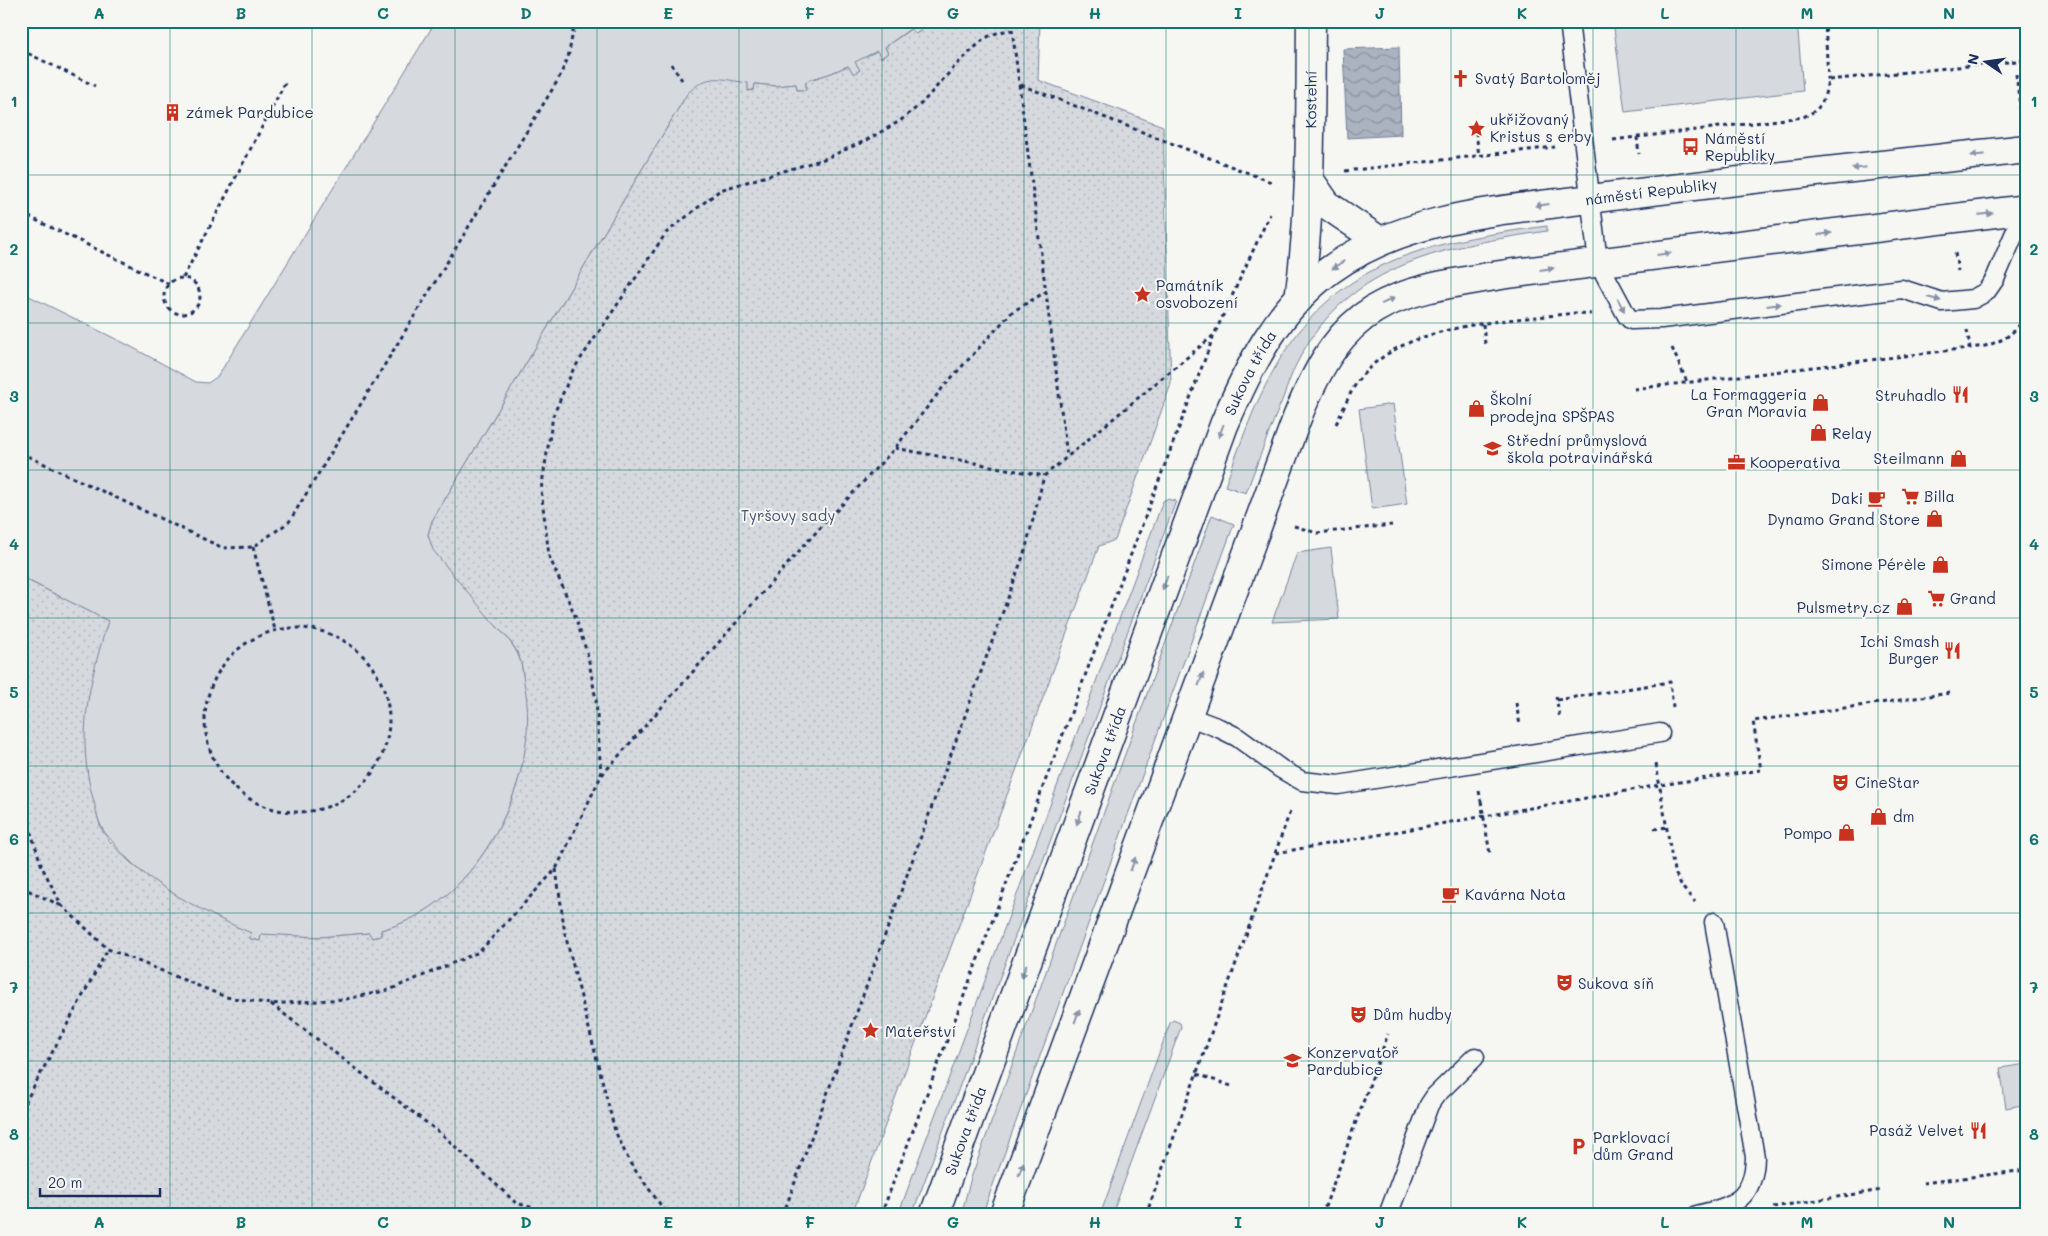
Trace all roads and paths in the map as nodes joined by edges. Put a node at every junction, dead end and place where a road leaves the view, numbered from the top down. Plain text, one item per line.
1 (575, 21) edge
2 (1011, 21) edge
3 (1311, 21) edge
4 (1568, 21) edge
5 (1825, 21) edge
6 (1012, 30) junction
7 (21, 50) edge
8 (2027, 60) edge
9 (671, 64) dead end
10 (2016, 74) dead end
11 (682, 80) dead end
12 (1828, 80) junction
13 (285, 83) dead end
14 (1021, 85) junction
15 (96, 86) dead end
16 (2022, 120) dead end
17 (1476, 132) dead end
18 (1636, 137) junction
19 (1583, 144) junction
20 (2027, 149) edge
21 (1639, 154) dead end
22 (1479, 156) junction
23 (1308, 179) junction
24 (1283, 187) dead end
25 (1590, 199) junction
26 (2026, 209) edge
27 (21, 213) edge
28 (1271, 213) dead end
29 (1380, 241) junction
30 (1598, 262) junction
31 (182, 278) junction
32 (169, 284) junction
33 (1047, 291) junction
34 (1299, 299) junction
35 (1627, 316) junction
36 (2027, 316) edge
37 (1483, 324) junction
38 (1214, 335) junction
39 (1668, 340) dead end
40 (1485, 344) dead end
41 (1360, 377) dead end
42 (1687, 382) junction
43 (1634, 389) dead end
44 (895, 448) junction
45 (21, 453) edge
46 (1067, 456) junction
47 (1044, 476) junction
48 (1392, 524) dead end
49 (1292, 526) dead end
50 (252, 547) junction
51 (275, 630) junction
52 (1670, 682) dead end
53 (1950, 693) dead end
54 (1516, 703) dead end
55 (1187, 716) junction
56 (1560, 719) dead end
57 (1521, 732) dead end
58 (1660, 734) joint
59 (21, 744) edge
60 (601, 776) junction
61 (1302, 780) junction
62 (1660, 785) junction
63 (1481, 801) dead end
64 (1667, 827) junction
65 (1654, 829) dead end
66 (1276, 854) junction
67 (1490, 854) dead end
68 (556, 869) junction
69 (21, 887) edge
70 (62, 906) junction
71 (1714, 922) joint
72 (108, 949) junction
73 (271, 1004) junction
74 (1388, 1034) dead end
75 (1475, 1057) dead end
76 (1197, 1074) junction
77 (1234, 1087) dead end
78 (21, 1110) edge
79 (2027, 1170) edge
80 (1922, 1184) dead end
81 (1882, 1190) dead end
82 (1746, 1193) junction
83 (21, 1206) edge
84 (42, 1215) edge
85 (558, 1215) edge
86 (668, 1215) edge
87 (783, 1215) edge
88 (881, 1215) edge
89 (934, 1215) edge
90 (1004, 1215) edge
91 (1146, 1215) edge
92 (1322, 1215) edge
93 (1388, 1215) edge
94 (1697, 1215) edge

1 - 50 path
2 - 6 path
3 - 23 street, Kostelní
4 - 19 lane
5 - 12 path
6 - 14 path
6 - 60 path
7 - 15 path
8 - 12 path
9 - 11 path
10 - 16 path
12 - 18 path
13 - 31 path
14 - 24 path
14 - 33 path
17 - 22 path
18 - 19 path
18 - 21 path
19 - 22 path
19 - 25 lane
20 -> 25 street, náměstí Republiky
22 - 23 path
23 - 29 street
23 - 34 street, Kostelní
25 -> 29 street, náměstí Republiky
25 - 30 lane
30 -> 26 street
35 -> 26 lane
27 - 32 path
28 - 38 path
29 -> 34 street, náměstí Republiky
30 -> 35 lane
55 -> 30 street
31 - 32 path
31 - 32 path
33 - 44 path
33 - 46 path
34 -> 89 street, Sukova třída
35 - 37 path
36 - 42 path
37 - 40 path
37 - 41 path
38 - 46 path
38 - 88 path
39 - 42 path
42 - 43 path
44 - 47 path
44 - 60 path
45 - 50 path
46 - 47 path
47 - 87 path
48 - 49 path
50 - 51 path
51 - 51 path
52 - 56 path
53 - 62 path
54 - 57 path
55 - 61 lane
90 -> 55 street
58 - 61 lane
58 - 62 path
59 - 70 path
60 - 68 path
61 - 66 path
62 - 64 path
62 - 66 path
63 - 67 path, bridge
64 - 65 path
64 - 71 path
66 - 76 path
68 - 73 path
68 - 86 path
69 - 70 path
70 - 72 path
71 - 82 lane
72 - 73 path
72 - 78 path
73 - 85 path
74 - 92 path
75 - 93 lane
76 - 77 path
76 - 91 path
79 - 80 path
81 - 82 path
82 - 94 lane
83 - 84 path

